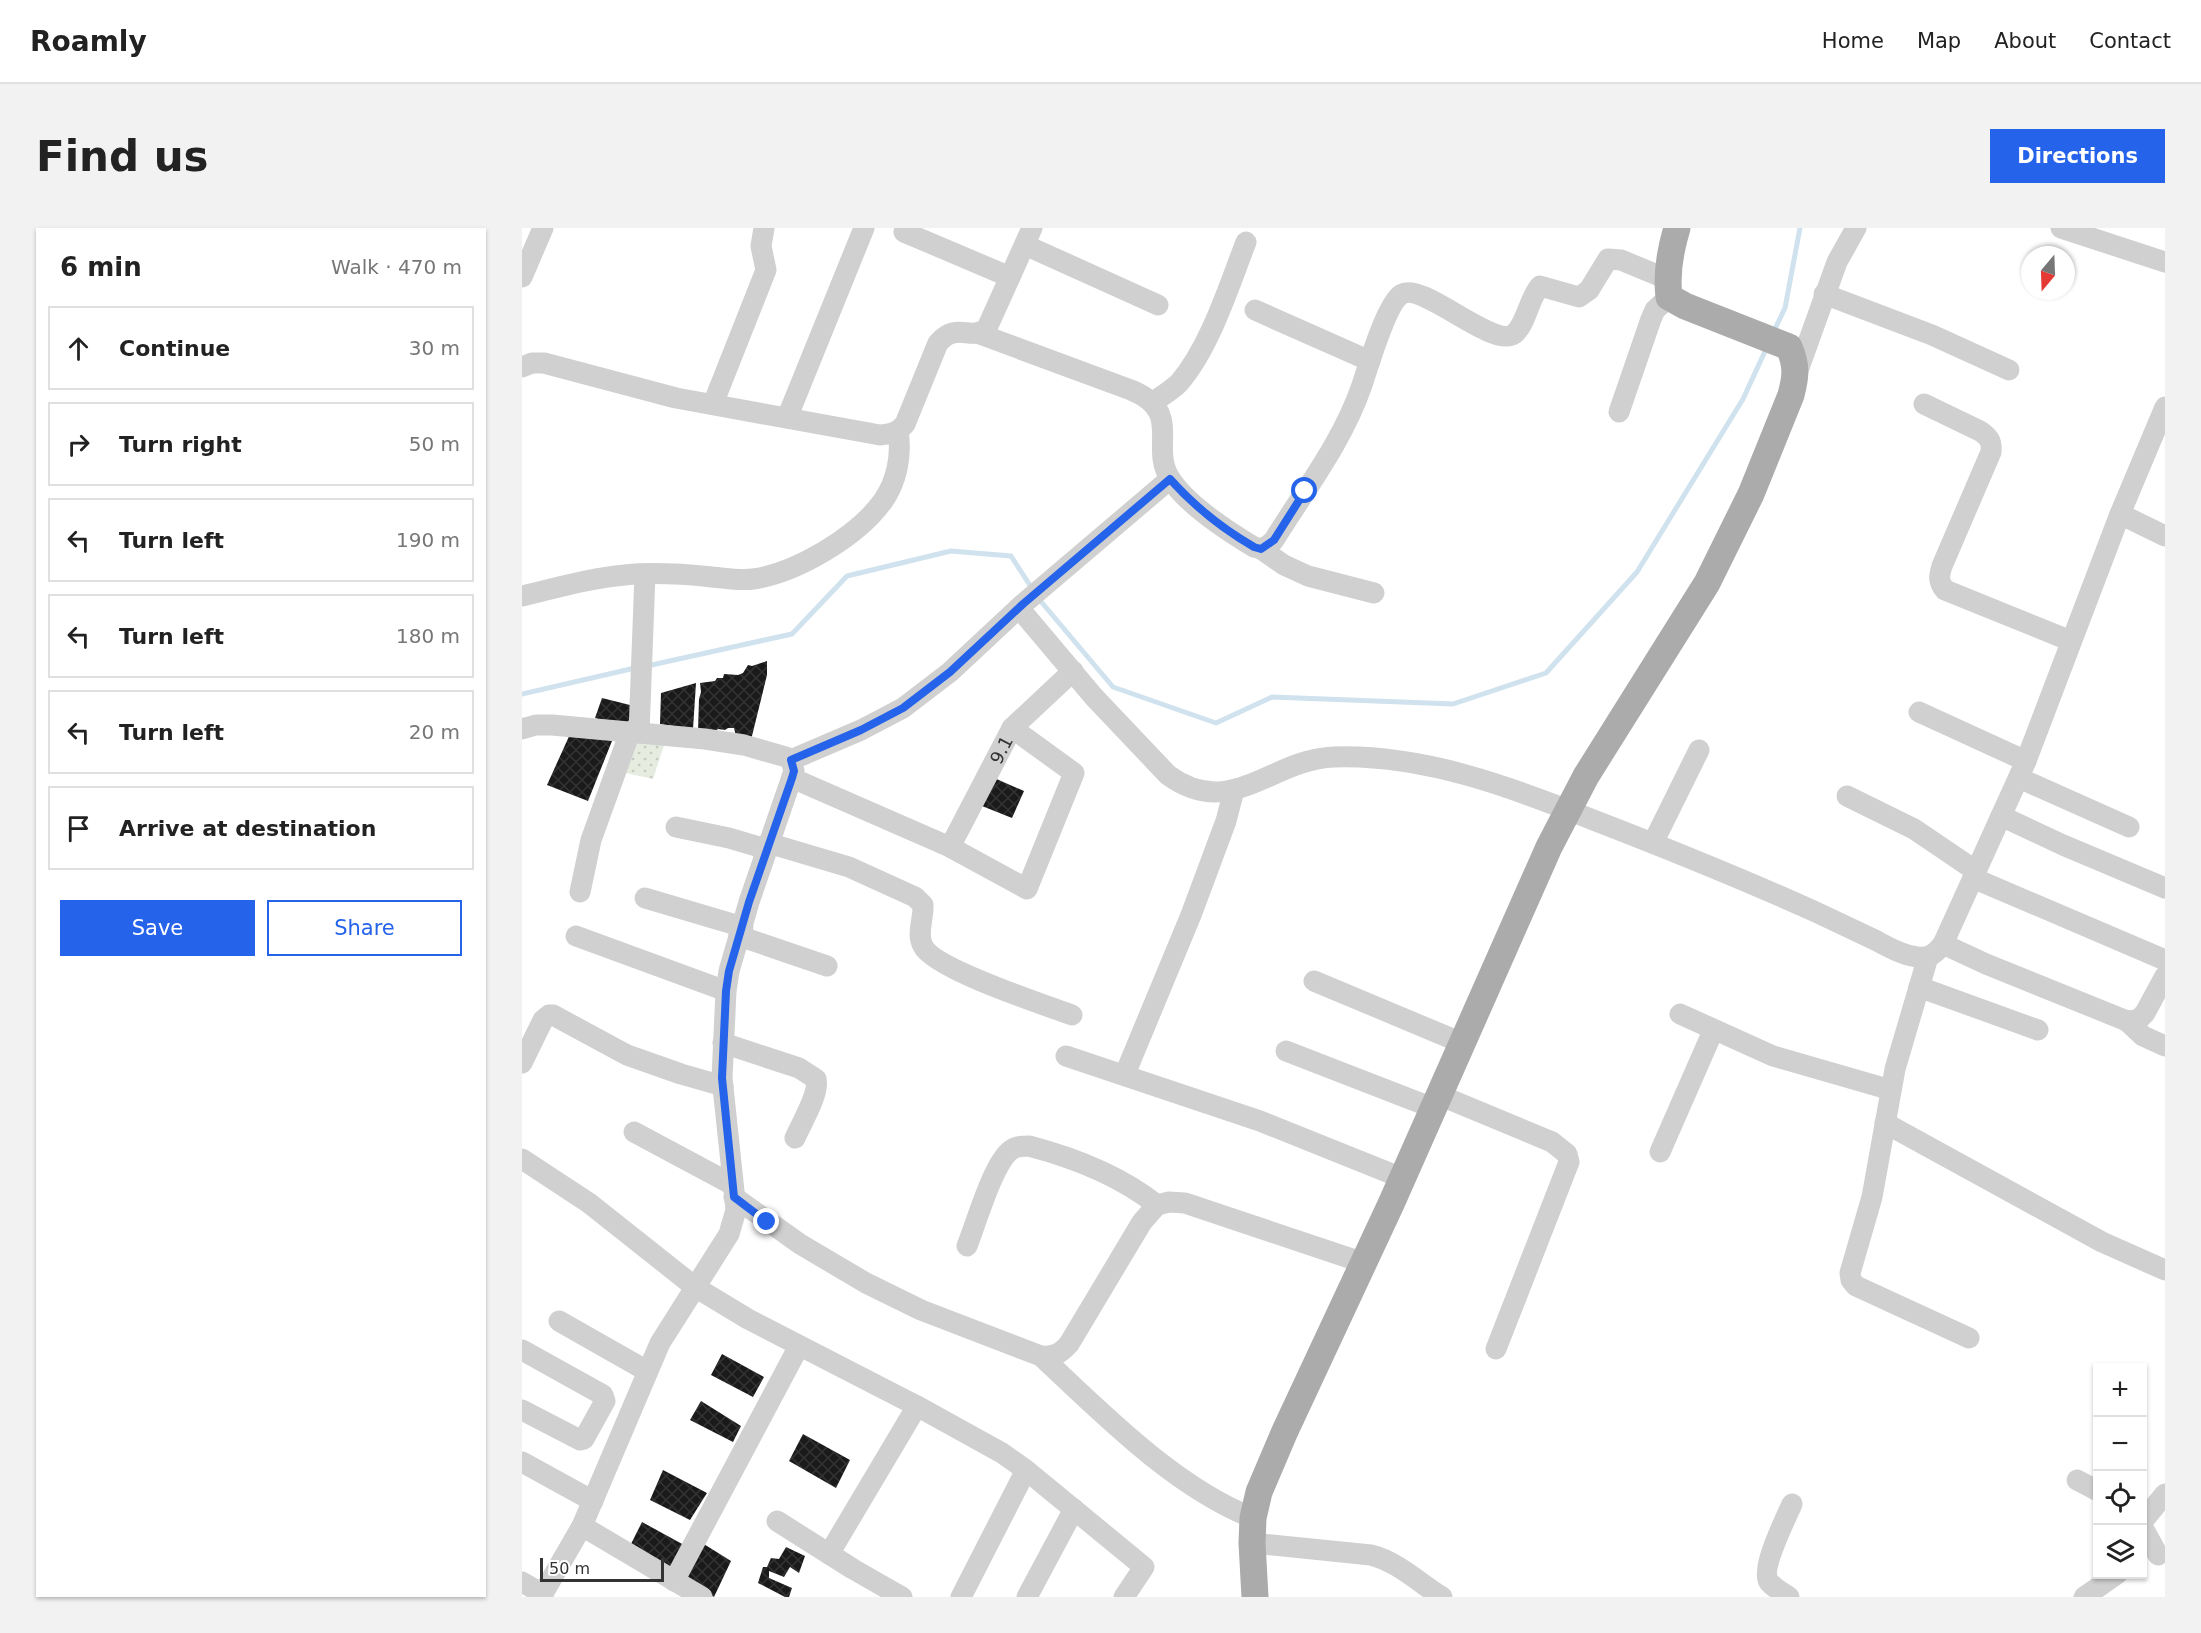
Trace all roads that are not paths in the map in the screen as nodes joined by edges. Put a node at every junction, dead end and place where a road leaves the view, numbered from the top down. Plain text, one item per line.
1 (543, 228) edge
2 (764, 228) edge
3 (864, 228) edge
4 (1677, 228) edge
5 (1856, 228) edge
6 (2061, 228) edge
7 (903, 232) dead end
8 (1028, 237) edge
9 (1246, 242) dead end
10 (2165, 262) edge
11 (522, 277) edge
12 (1010, 277) junction
13 (1668, 288) junction
14 (1824, 294) junction
15 (1158, 305) dead end
16 (1255, 310) dead end
17 (977, 333) junction
18 (1370, 361) junction
19 (522, 367) edge
20 (2009, 370) dead end
21 (1795, 379) junction
22 (1154, 402) junction
23 (713, 404) junction
24 (1924, 404) dead end
25 (2165, 406) edge
26 (1619, 412) dead end
27 (787, 418) junction
28 (898, 431) junction
29 (1170, 479) junction
30 (2120, 514) junction
31 (2165, 536) edge
32 (1261, 549) junction
33 (645, 574) junction
34 (1374, 592) dead end
35 (522, 596) edge
36 (1021, 606) junction
37 (2072, 641) junction
38 (1073, 671) junction
39 (1918, 712) dead end
40 (1012, 728) junction
41 (522, 729) edge
42 (634, 733) junction
43 (1699, 750) dead end
44 (792, 769) junction
45 (2022, 769) junction
46 (1234, 790) junction
47 (1847, 796) dead end
48 (1568, 809) junction
49 (2001, 816) junction
50 (676, 827) dead end
51 (2129, 827) dead end
52 (1653, 843) junction
53 (767, 846) junction
54 (950, 847) junction
55 (1975, 875) junction
56 (2165, 888) edge
57 (580, 892) dead end
58 (645, 898) dead end
59 (741, 932) junction
60 (576, 936) dead end
61 (1936, 950) junction
62 (2165, 960) edge
63 (827, 966) dead end
64 (2165, 976) edge
65 (1314, 981) dead end
66 (1919, 987) junction
67 (726, 991) junction
68 (1680, 1014) dead end
69 (1072, 1015) dead end
70 (2127, 1021) junction
71 (2038, 1030) dead end
72 (1713, 1031) junction
73 (723, 1043) junction
74 (1462, 1043) junction
75 (2165, 1046) edge
76 (1286, 1051) dead end
77 (1066, 1056) dead end
78 (522, 1064) edge
79 (1125, 1074) junction
80 (723, 1086) junction
81 (1892, 1090) junction
82 (1436, 1102) junction
83 (1885, 1123) junction
84 (634, 1132) dead end
85 (795, 1138) dead end
86 (1660, 1152) dead end
87 (522, 1159) edge
88 (1402, 1178) junction
89 (734, 1191) junction
90 (1157, 1206) junction
91 (968, 1246) dead end
92 (1364, 1263) junction
93 (2165, 1270) edge
94 (695, 1287) junction
95 (559, 1321) dead end
96 (1969, 1338) dead end
97 (799, 1346) junction
98 (1496, 1349) dead end
99 (522, 1350) edge
100 (1041, 1356) junction
101 (647, 1371) junction
102 (917, 1406) junction
103 (522, 1410) edge
104 (594, 1418) junction
105 (621, 1431) junction
106 (522, 1462) edge
107 (1026, 1470) junction
108 (2077, 1480) dead end
109 (2093, 1489) edge
110 (2165, 1494) edge
111 (592, 1501) junction
112 (1792, 1504) dead end
113 (1074, 1509) junction
114 (2147, 1517) edge
115 (777, 1521) dead end
116 (2142, 1525) edge
117 (582, 1526) junction
118 (1253, 1531) junction
119 (829, 1554) junction
120 (2155, 1557) edge
121 (2111, 1579) edge
122 (674, 1581) junction
123 (522, 1582) edge
124 (542, 1595) edge
125 (702, 1597) edge
126 (902, 1597) edge
127 (960, 1597) edge
128 (1027, 1597) edge
129 (1124, 1597) edge
130 (1255, 1597) edge
131 (1442, 1597) edge
132 (1789, 1597) edge
133 (2084, 1597) edge

1 - 11 street
2 - 23 street
3 - 27 street
4 - 13 main road
5 - 14 street
6 - 10 street
7 - 12 street
8 - 12 street
8 - 15 street
9 - 22 street
12 - 17 street
13 - 18 street
13 - 21 main road
13 - 26 street
14 - 20 street
14 - 21 street
16 - 18 street
17 - 22 street
17 - 28 street
18 - 32 street
19 - 23 street
21 - 48 main road
22 - 29 street
23 - 27 street
24 - 37 street
25 - 30 street
27 - 28 street
28 - 33 street
29 - 32 street
29 - 36 street
30 - 31 street
30 - 37 street
32 - 34 street
33 - 35 street
33 - 42 street
36 - 38 street
36 - 44 street
37 - 45 street
38 - 40 street, 9.1
38 - 46 street
39 - 45 street
40 - 54 street, 9.1
40 - 54 street
41 - 42 street
42 - 44 street
42 - 57 street
43 - 52 street
44 - 53 street
44 - 54 street
45 - 49 street
45 - 51 street
46 - 48 street
46 - 79 street
47 - 55 street
48 - 52 street
48 - 74 main road
49 - 55 street
49 - 56 street
50 - 53 street
52 - 61 street
53 - 59 street
53 - 69 street
55 - 61 street
55 - 62 street
58 - 59 street
59 - 63 street
59 - 67 street
60 - 67 street
61 - 66 street
61 - 70 street
64 - 70 street
65 - 74 street
66 - 71 street
66 - 81 street
67 - 73 street
68 - 72 street
70 - 75 street
72 - 81 street
72 - 86 street
73 - 80 street
73 - 85 street
74 - 82 main road
76 - 82 street
77 - 79 street
78 - 80 street
79 - 88 street
80 - 89 street
81 - 83 street
82 - 88 main road
82 - 98 street
83 - 93 street
83 - 96 street
84 - 89 street
87 - 94 street
88 - 92 main road
89 - 94 street
89 - 100 street
90 - 91 street
90 - 92 street
90 - 100 street
92 - 118 main road
94 - 97 street
94 - 101 street
95 - 101 street
97 - 102 street
97 - 122 street
99 - 104 street
100 - 118 street
101 - 105 street
102 - 107 street
102 - 119 street
103 - 104 street
104 - 105 street
105 - 111 street
106 - 111 street
107 - 113 street
107 - 127 street
108 - 109 street
110 - 114 street
111 - 117 street
112 - 132 street
113 - 128 street
113 - 129 street
115 - 119 street
116 - 120 street
117 - 122 street
117 - 124 street
118 - 130 main road
118 - 131 street
119 - 126 street
121 - 133 street
122 - 125 street
123 - 124 street

